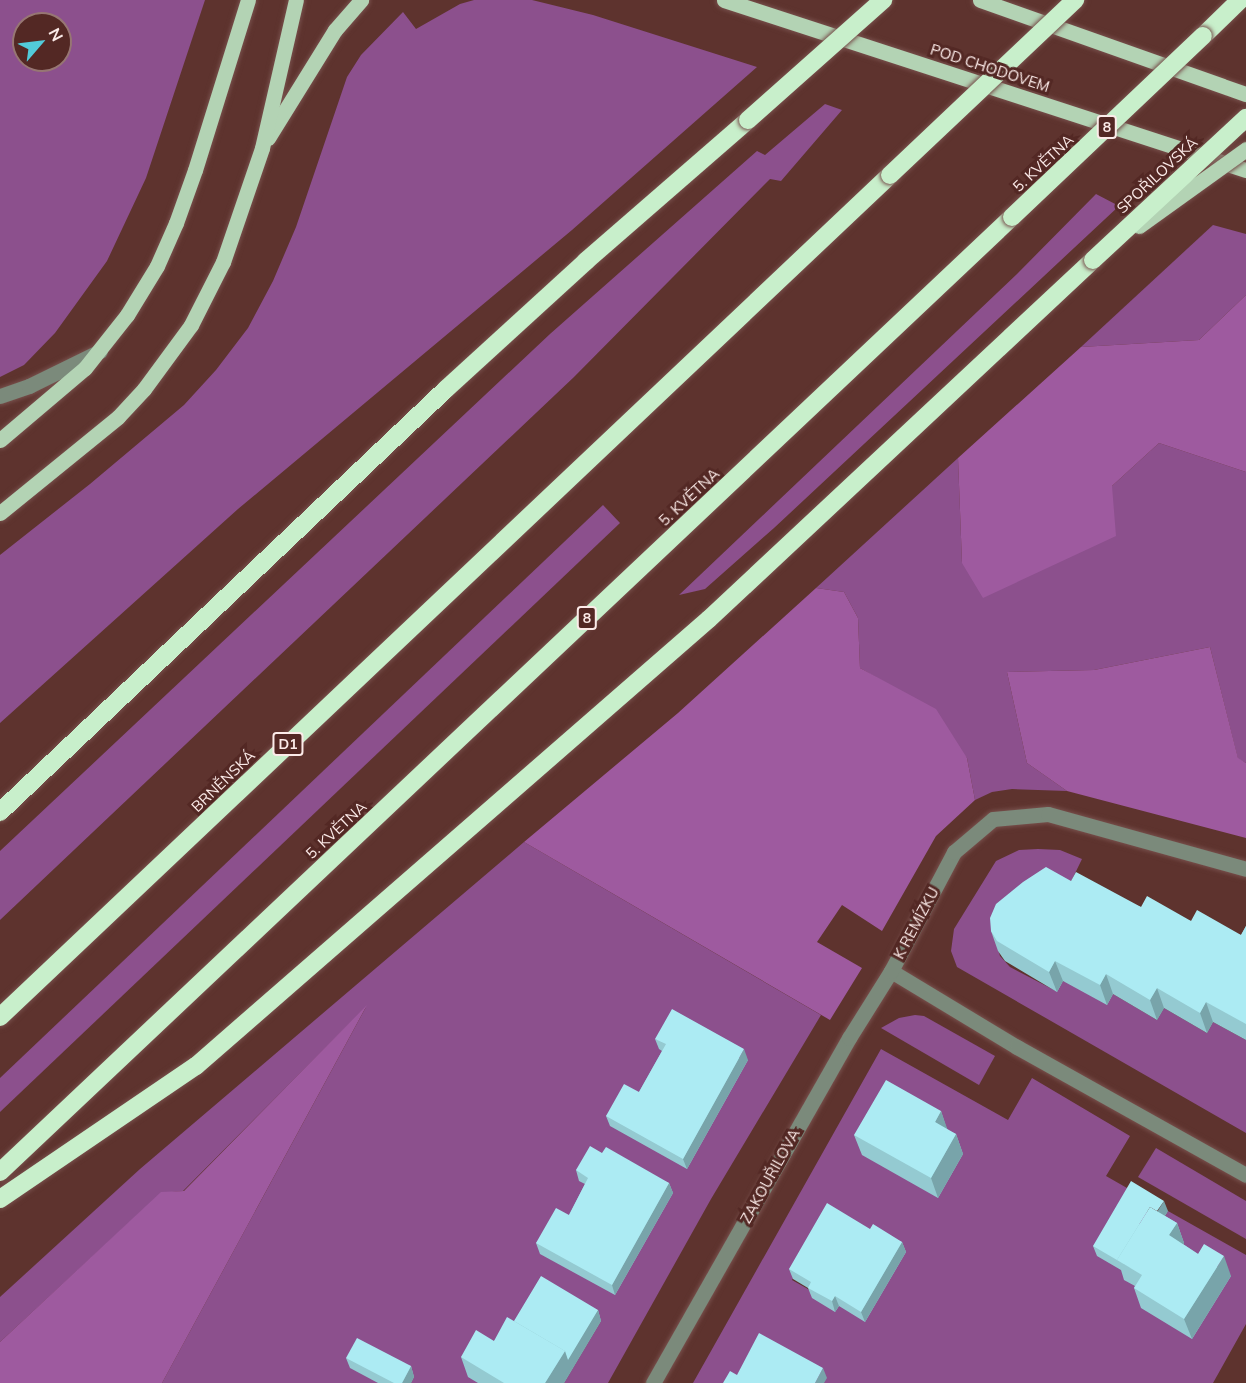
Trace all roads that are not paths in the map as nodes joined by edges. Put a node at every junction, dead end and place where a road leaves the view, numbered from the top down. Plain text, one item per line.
1 (246, 0) edge
2 (296, 0) edge
3 (361, 0) edge
4 (723, 0) edge
5 (883, 0) edge
6 (980, 0) edge
7 (1076, 0) edge
8 (1240, 0) edge
9 (1246, 94) edge
10 (1246, 118) edge
11 (262, 148) junction
12 (1246, 149) edge
13 (1246, 170) edge
14 (1093, 260) junction
15 (100, 351) junction
16 (0, 396) edge
17 (0, 440) edge
18 (0, 513) edge
19 (4, 807) edge
20 (1246, 869) edge
21 (891, 971) junction
22 (0, 1017) edge
23 (0, 1172) edge
24 (1246, 1175) edge
25 (0, 1199) edge
26 (653, 1383) edge

1 - 15 main road
2 - 11 main road
3 - 11 main road
4 - 13 main road, POD CHODOVEM
5 - 19 highway, bridge
6 - 9 main road
7 - 22 highway, BRNĚNSKÁ / D1, bridge
8 - 23 highway, 5. KVĚTNA / 8, bridge
10 - 14 highway, SPOŘILOVSKÁ, bridge
11 - 18 main road
12 - 14 main road, bridge
14 - 25 highway, SPOŘILOVSKÁ
15 - 16 street
15 - 17 main road
20 - 21 street, K REMÍZKU
21 - 24 street, K REMÍZKU
21 - 26 street, ZAKOUŘILOVA

